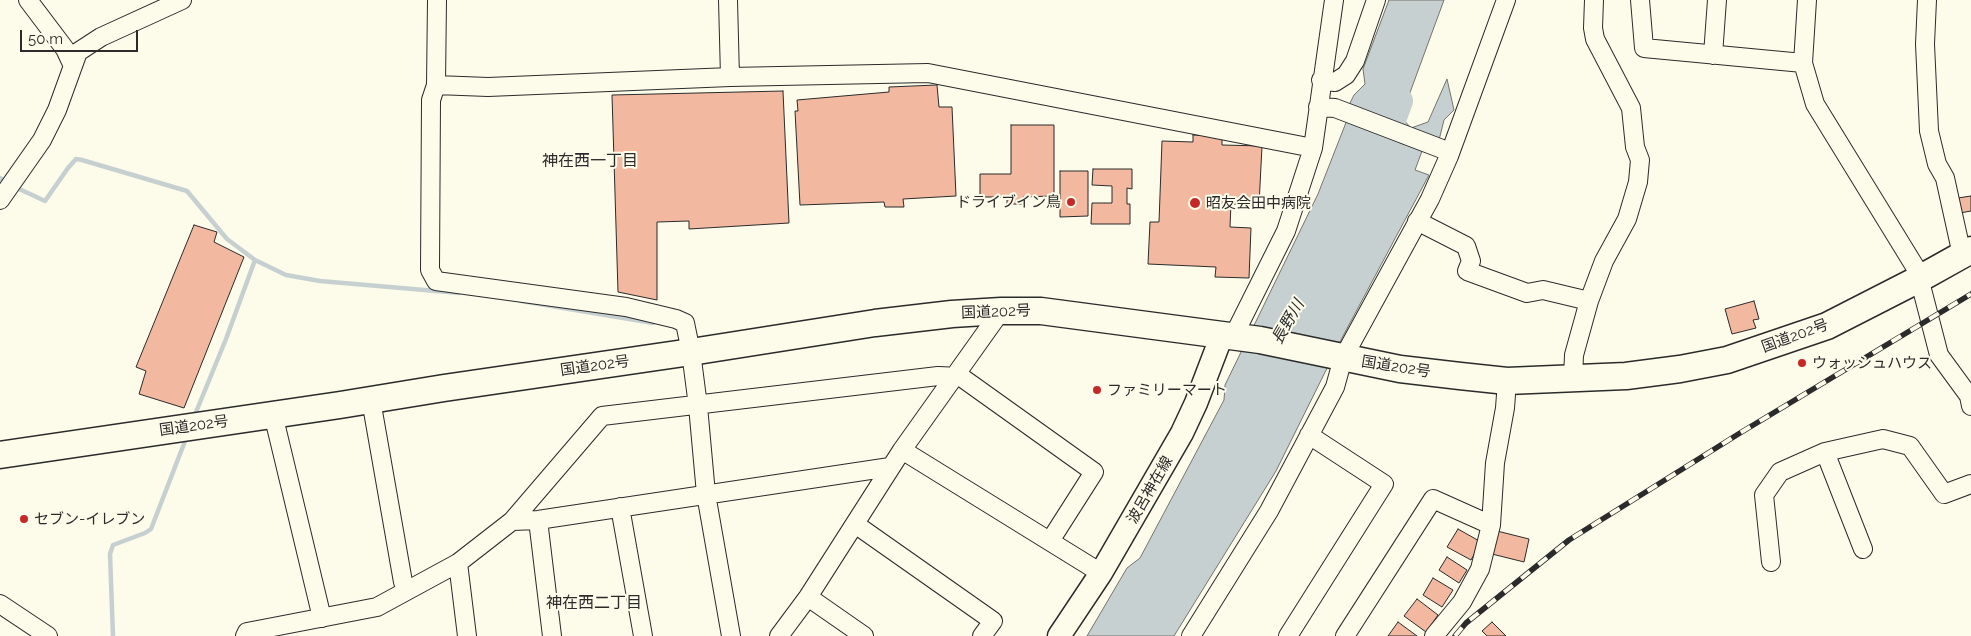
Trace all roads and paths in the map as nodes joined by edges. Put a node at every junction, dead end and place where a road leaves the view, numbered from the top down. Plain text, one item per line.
1 (28, 0) edge
2 (182, 0) edge
3 (437, 0) edge
4 (728, 0) edge
5 (1334, 0) edge
6 (1376, 0) edge
7 (1506, 0) edge
8 (1594, 0) edge
9 (1640, 0) edge
10 (1717, 0) edge
11 (1807, 0) edge
12 (1927, 0) edge
13 (1713, 55) junction
14 (1804, 63) junction
15 (72, 64) junction
16 (730, 77) junction
17 (1321, 80) junction
18 (436, 86) junction
19 (1318, 107) junction
20 (1313, 148) junction
21 (1450, 152) junction
22 (7, 190) edge
23 (1417, 221) junction
24 (1968, 251) edge
25 (1919, 279) junction
26 (1589, 301) junction
27 (1001, 310) junction
28 (1228, 336) junction
29 (691, 352) junction
30 (1334, 356) junction
31 (954, 377) junction
32 (1573, 379) junction
33 (1507, 381) junction
34 (371, 400) junction
35 (698, 406) junction
36 (1971, 406) edge
37 (273, 414) junction
38 (1309, 435) junction
39 (902, 450) junction
40 (1825, 452) junction
41 (0, 455) edge
42 (890, 467) junction
43 (1971, 484) edge
44 (706, 494) junction
45 (620, 507) junction
46 (538, 520) junction
47 (512, 521) junction
48 (856, 524) junction
49 (1491, 525) junction
50 (1050, 541) junction
51 (1863, 549) dead end
52 (1771, 562) dead end
53 (458, 563) junction
54 (1101, 573) junction
55 (408, 590) junction
56 (808, 597) junction
57 (0, 604) edge
58 (322, 618) junction
59 (48, 636) edge
60 (245, 636) edge
61 (467, 636) edge
62 (552, 636) edge
63 (643, 636) edge
64 (732, 636) edge
65 (779, 636) edge
66 (864, 636) edge
67 (982, 636) edge
68 (1060, 636) edge
69 (1191, 636) edge
70 (1288, 636) edge
71 (1344, 636) edge
72 (1434, 636) edge

1 - 15 street
2 - 15 street
3 - 18 street
4 - 16 street
5 - 17 street
6 - 17 street
7 - 21 street
8 - 26 street
9 - 13 street
10 - 13 street
11 - 14 street
12 - 24 street
13 - 14 street
14 - 25 street
15 - 22 street
16 - 18 street
16 - 20 street
17 - 19 street
18 - 29 street
19 - 20 street
19 - 21 street
20 - 28 street
21 - 23 street
23 - 26 street
23 - 30 street
24 - 25 highway, 国道202号
25 - 32 highway, 国道202号
25 - 36 street
26 - 32 street
27 - 28 highway, 国道202号
27 - 29 highway, 国道202号
27 - 31 street
28 - 30 highway, 国道202号
28 - 54 main road, 波呂神在線
29 - 34 highway, 国道202号
29 - 35 street
30 - 33 highway, 国道202号
30 - 38 street
31 - 35 street
31 - 39 street
31 - 50 street
32 - 33 highway, 国道202号
33 - 49 street
34 - 37 highway, 国道202号
34 - 55 street
35 - 44 street
35 - 47 street
37 - 41 highway, 国道202号
37 - 58 street
38 - 69 street
38 - 70 street
39 - 42 street
39 - 50 street
40 - 43 street
40 - 51 street
40 - 52 street
42 - 44 street
42 - 48 street
44 - 45 street
44 - 64 street
45 - 46 street
45 - 63 street
46 - 47 street
46 - 62 street
47 - 53 street
48 - 56 street
48 - 67 street
49 - 71 street
49 - 72 street
50 - 54 street
53 - 55 street
53 - 61 street
54 - 68 main road, 波呂神在線
55 - 58 street
56 - 65 street
56 - 66 street
57 - 59 street
58 - 60 street

